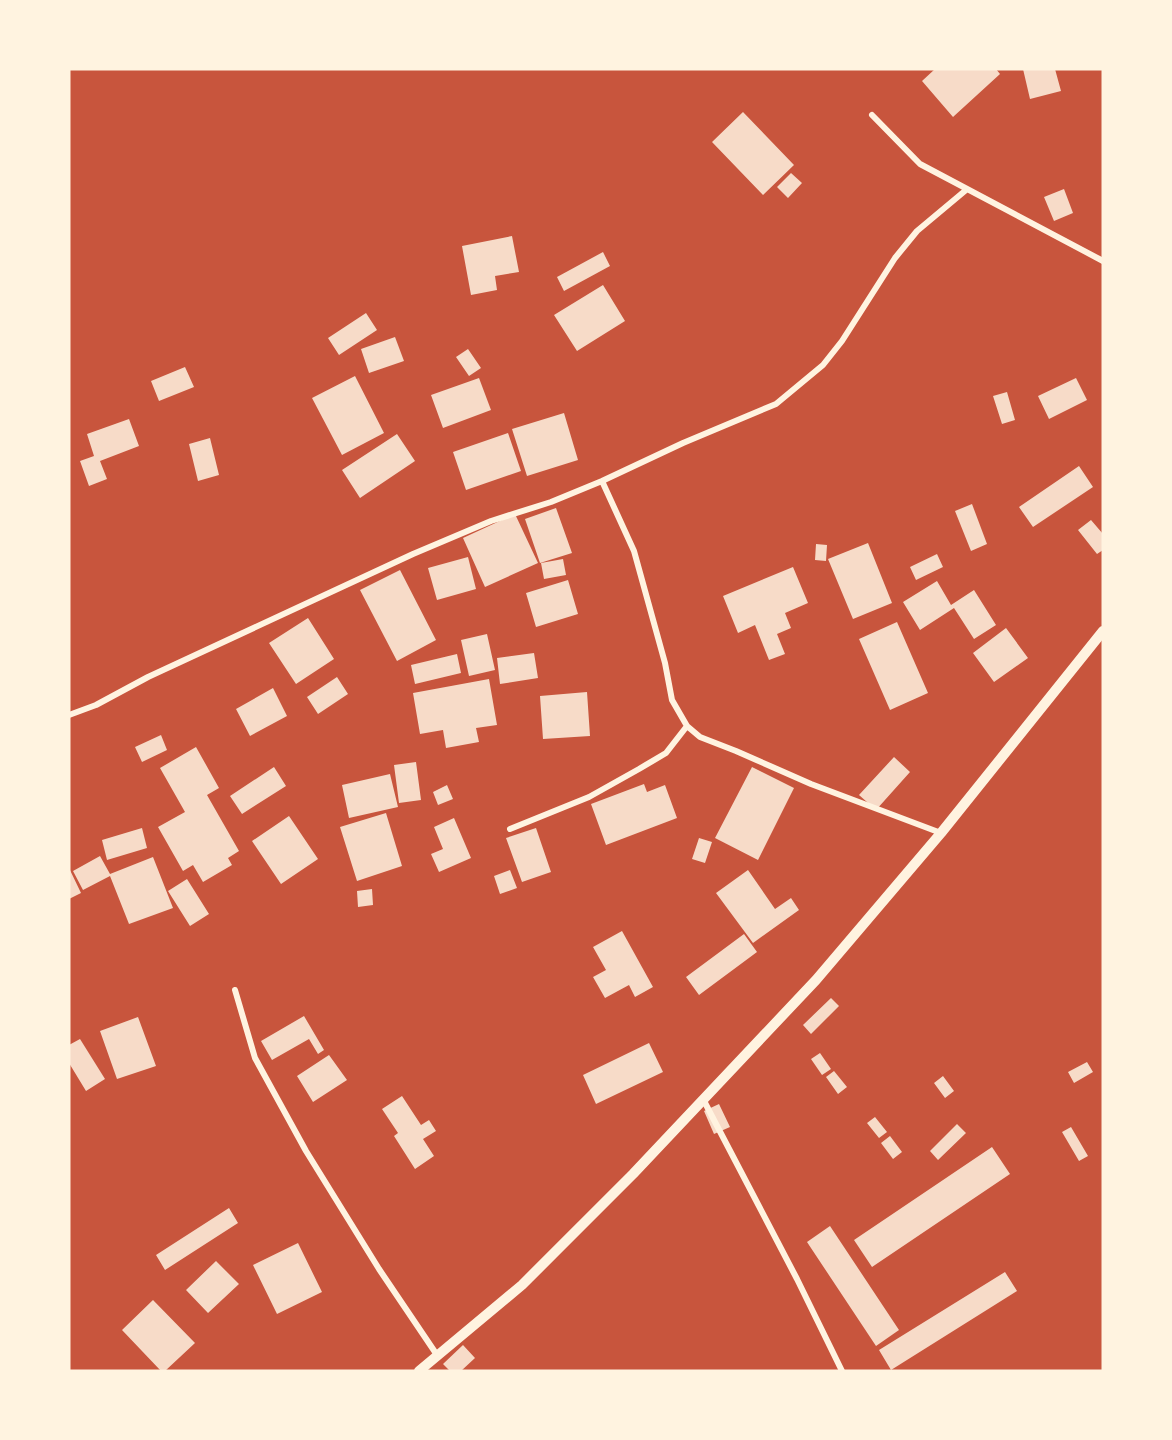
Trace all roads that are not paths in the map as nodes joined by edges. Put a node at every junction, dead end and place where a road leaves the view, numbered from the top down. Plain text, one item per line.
1 (872, 116) dead end
2 (966, 190) junction
3 (1103, 261) edge
4 (602, 481) junction
5 (1103, 631) edge
6 (69, 715) edge
7 (687, 726) junction
8 (510, 829) dead end
9 (941, 833) junction
10 (236, 990) dead end
11 (703, 1099) junction
12 (437, 1355) junction
13 (419, 1371) edge
14 (842, 1371) edge

1 - 2 street
2 - 3 street
2 - 4 street
4 - 6 street
4 - 7 street
5 - 9 street
7 - 8 street
7 - 9 street
9 - 11 street
10 - 12 street
11 - 12 street
11 - 14 street
12 - 13 street

